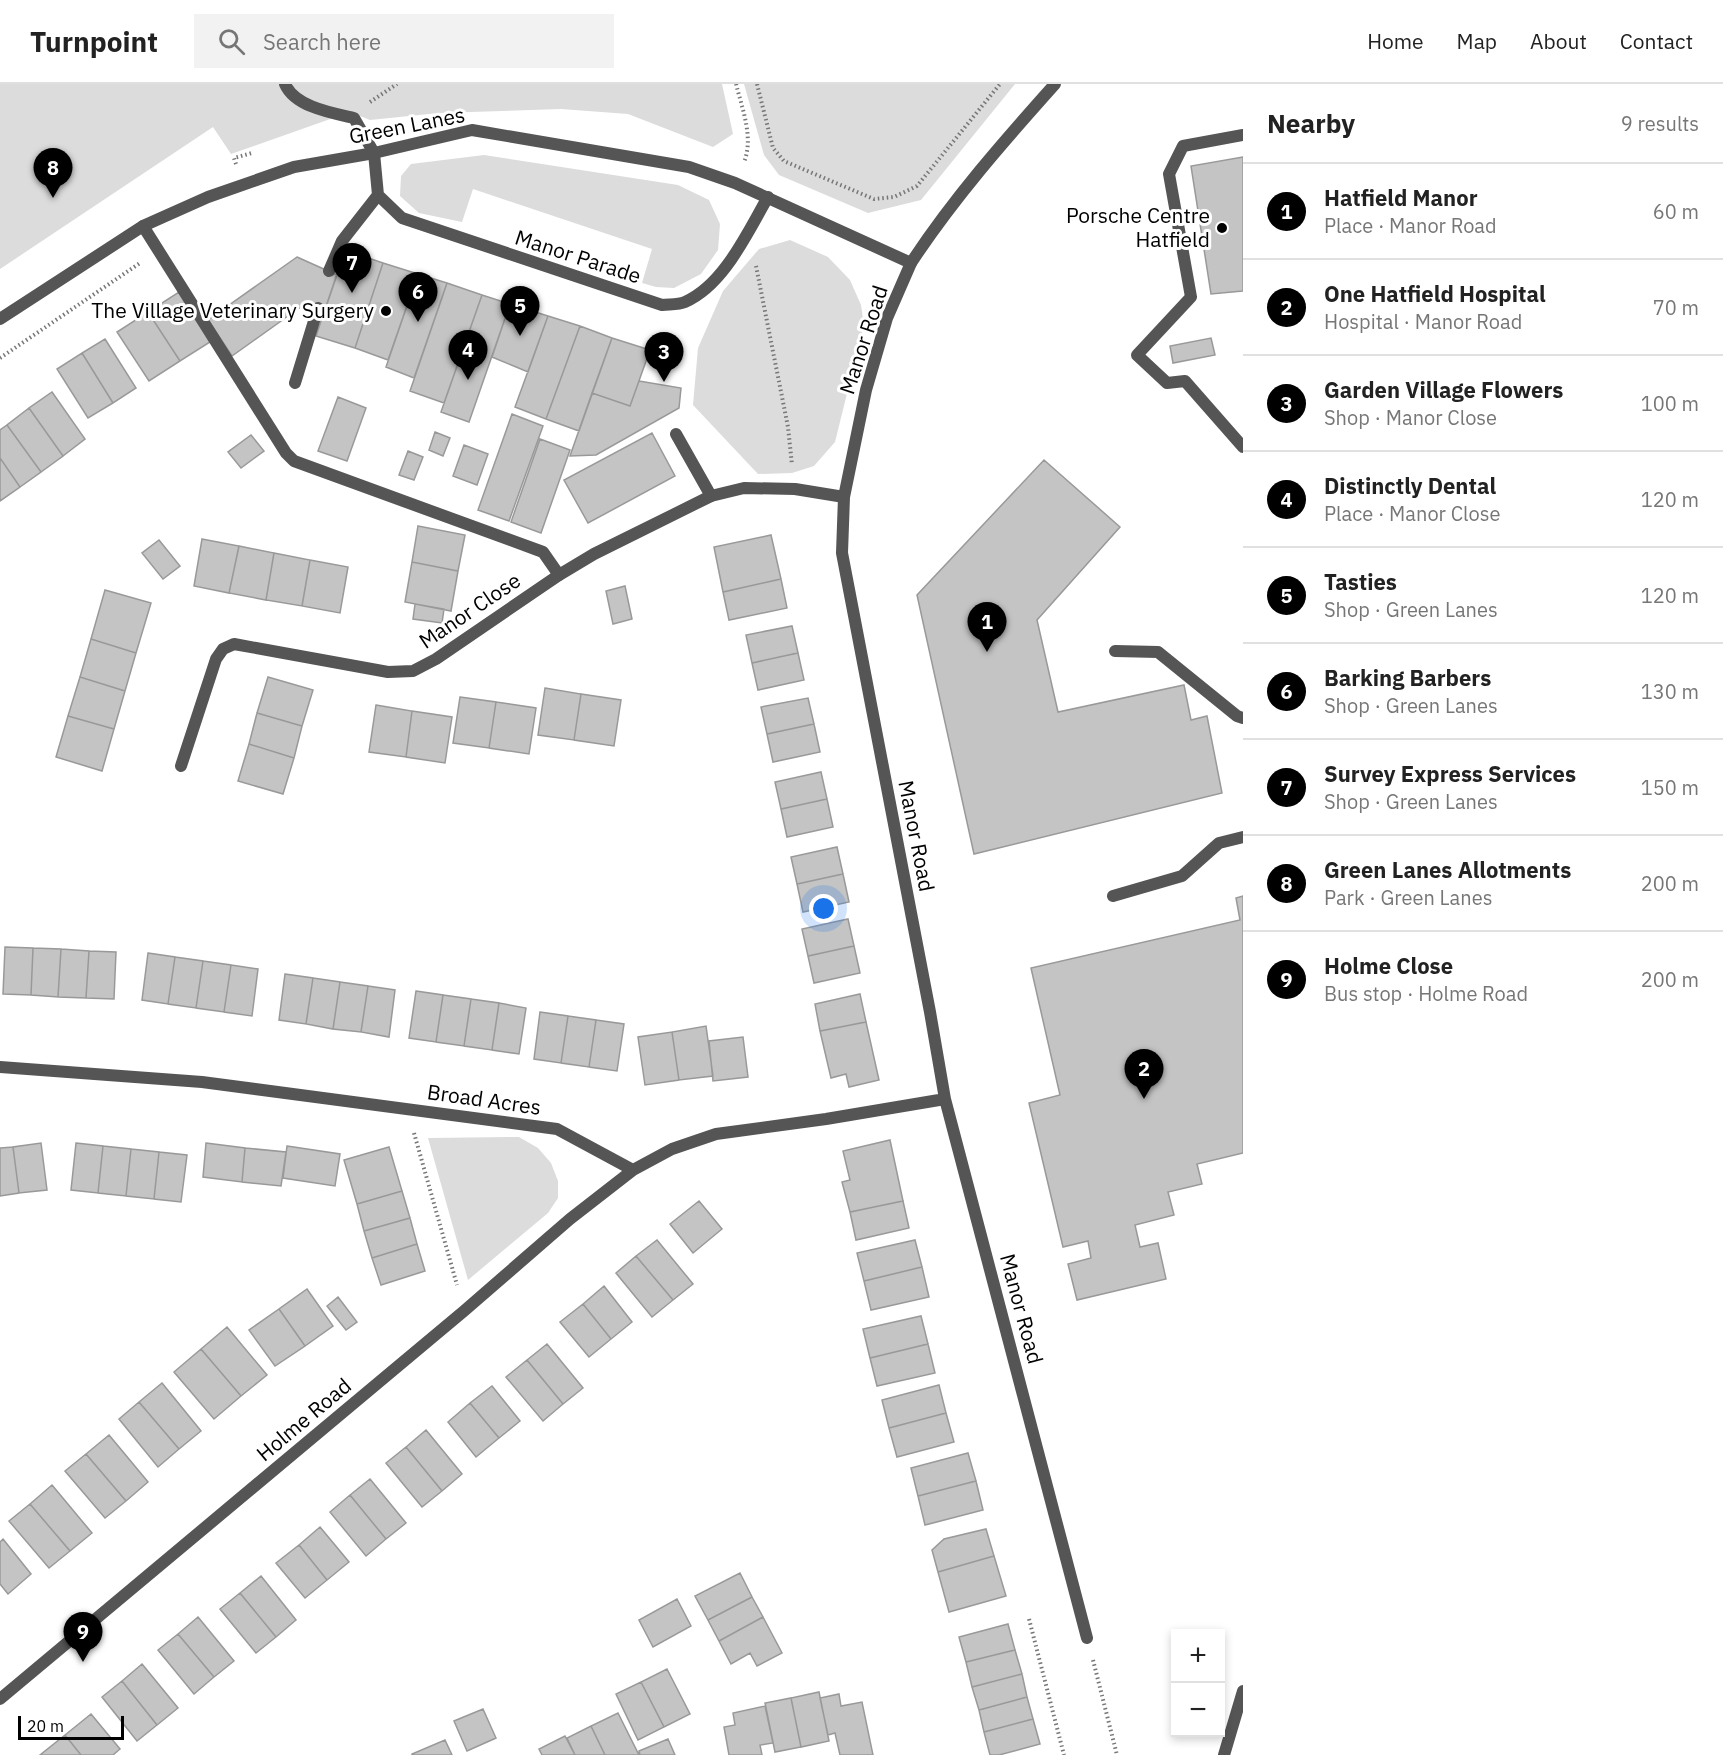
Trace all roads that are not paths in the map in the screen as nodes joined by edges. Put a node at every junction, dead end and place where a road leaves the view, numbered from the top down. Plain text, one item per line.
1 (285, 84) edge
2 (1055, 84) edge
3 (1243, 135) edge
4 (374, 153) junction
5 (378, 195) junction
6 (768, 198) junction
7 (143, 226) junction
8 (911, 263) junction
9 (329, 271) dead end
10 (318, 308) dead end
11 (0, 319) edge
12 (295, 383) dead end
13 (676, 434) dead end
14 (1243, 447) edge
15 (711, 496) junction
16 (844, 497) junction
17 (559, 575) junction
18 (1115, 651) dead end
19 (1243, 718) edge
20 (181, 766) dead end
21 (1243, 837) edge
22 (1113, 896) dead end
23 (0, 1067) edge
24 (945, 1099) junction
25 (633, 1170) junction
26 (1087, 1638) road end
27 (1243, 1691) edge
28 (0, 1699) edge
29 (1224, 1755) edge

1 - 4 street
2 - 8 street, Manor Road
3 - 14 street
4 - 5 street
4 - 6 street, Green Lanes
4 - 7 street, Green Lanes
5 - 6 street, Manor Parade
5 - 9 street
6 - 8 street, Green Lanes
7 - 11 street, Green Lanes
7 - 17 street
8 - 16 street, Manor Road
10 - 12 street
13 - 15 street
15 - 16 street, Manor Close
15 - 17 street, Manor Close
16 - 24 street, Manor Road
17 - 20 street, Manor Close
18 - 19 street
21 - 22 street
23 - 25 street, Broad Acres
24 - 25 street
24 - 26 street, Manor Road
25 - 28 street, Holme Road
27 - 29 street

